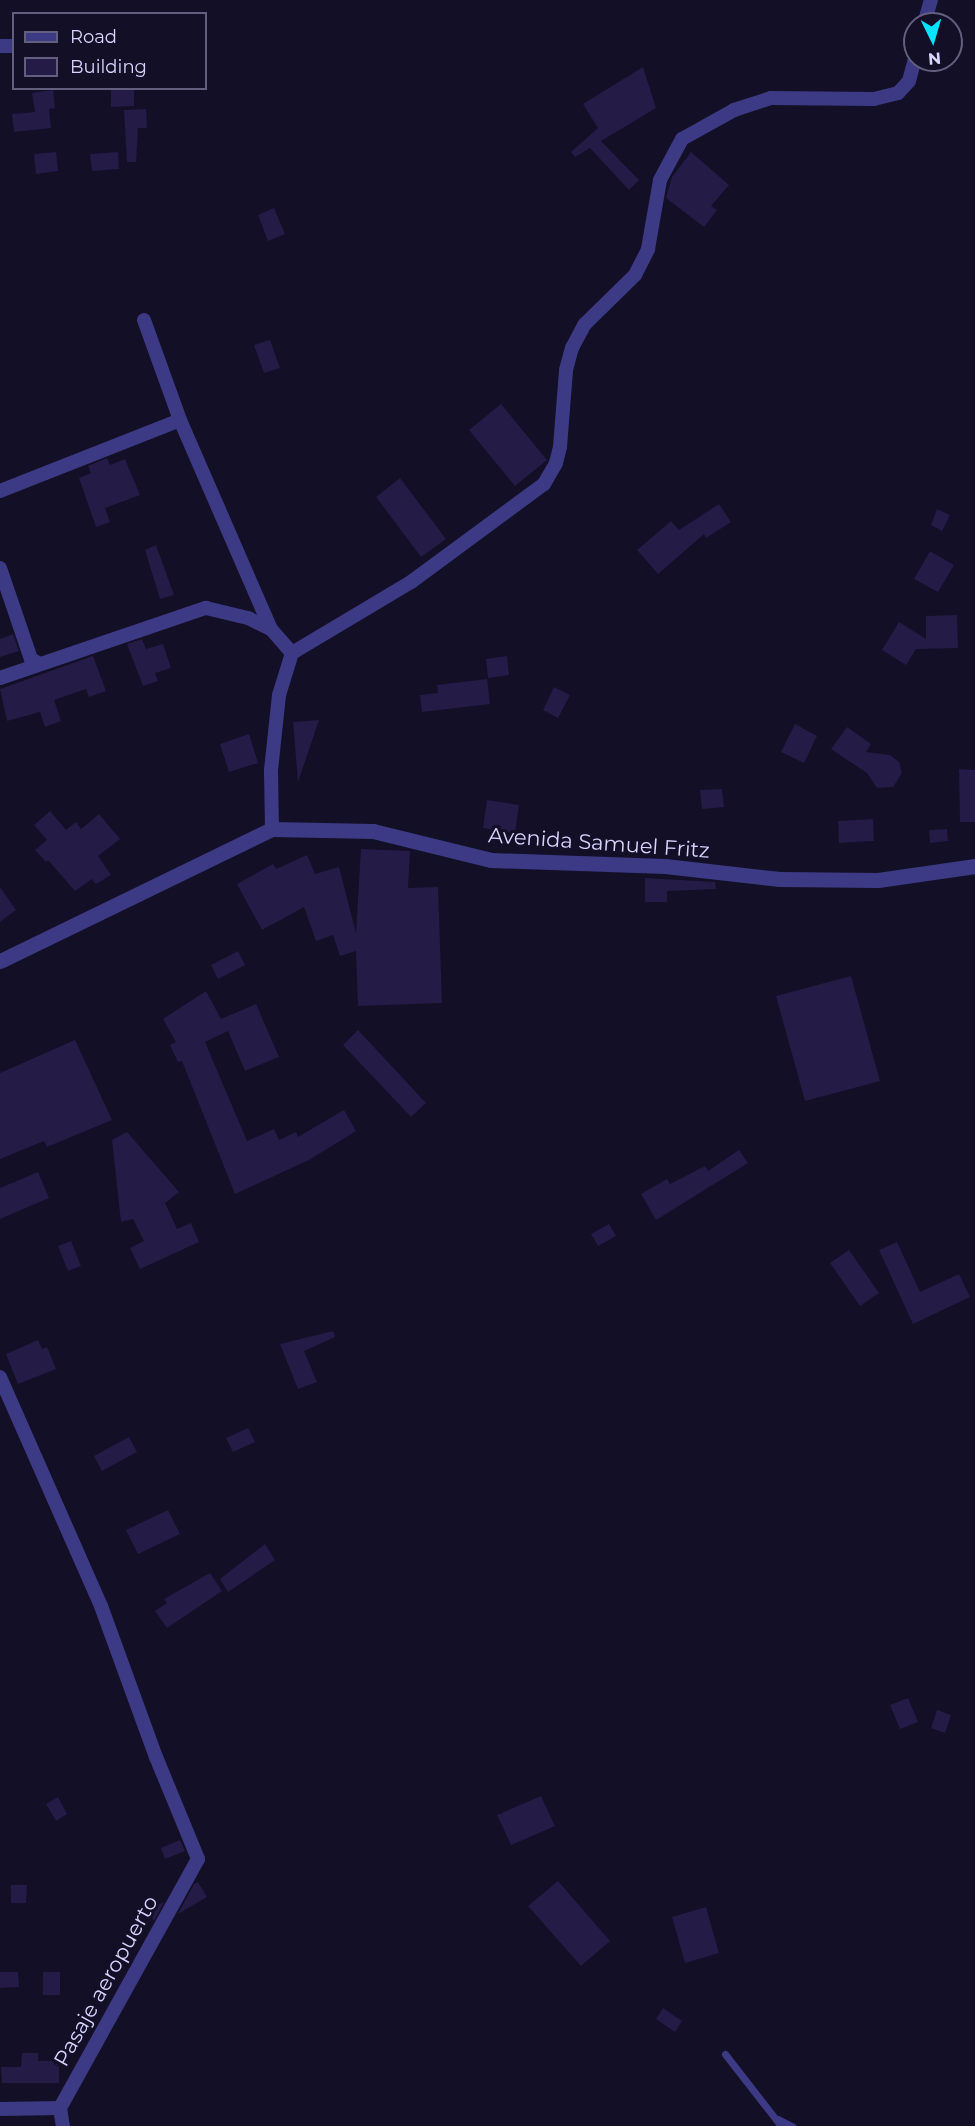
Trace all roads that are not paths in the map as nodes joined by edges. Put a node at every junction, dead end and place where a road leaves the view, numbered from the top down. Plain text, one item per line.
1 (911, 72) edge
2 (144, 321) dead end
3 (180, 420) junction
4 (0, 491) edge
5 (0, 568) edge
6 (271, 629) junction
7 (292, 653) junction
8 (38, 663) junction
9 (0, 678) edge
10 (272, 829) junction
11 (975, 866) edge
12 (0, 962) edge
13 (0, 1377) edge
14 (725, 2054) dead end
15 (60, 2108) junction
16 (0, 2109) edge
17 (780, 2122) edge
18 (63, 2126) edge
19 (792, 2126) edge

1 - 7 street
2 - 3 street
3 - 4 street
3 - 6 street
5 - 8 street
6 - 7 street
6 - 8 street
7 - 10 street
8 - 9 street
10 - 11 street, Avenida Samuel Fritz
10 - 12 street, Avenida Samuel Fritz
13 - 15 street, Pasaje aeropuerto
14 - 17 lane
15 - 16 street
15 - 18 street
17 - 19 lane

